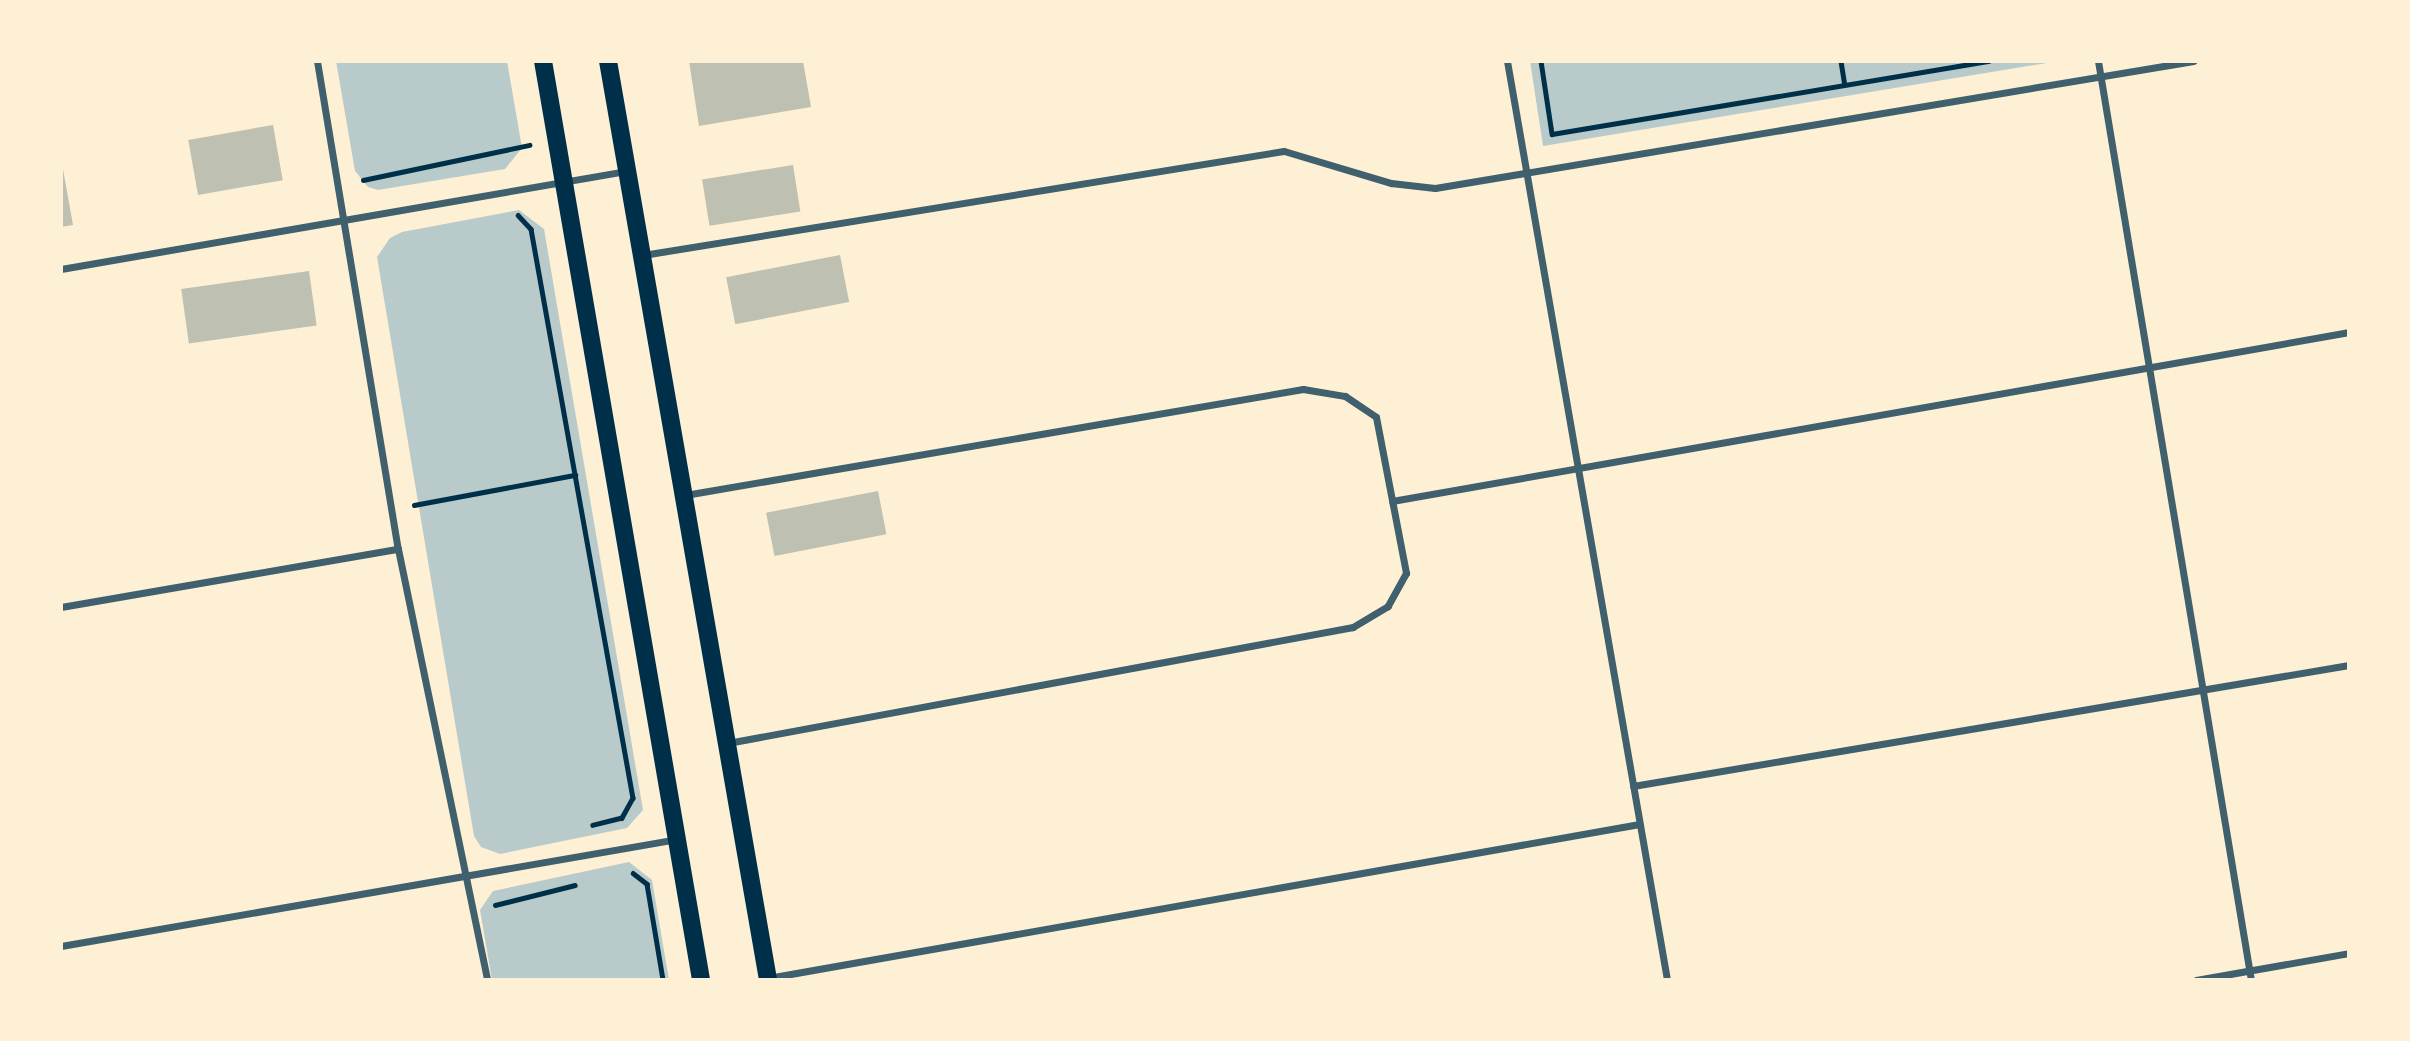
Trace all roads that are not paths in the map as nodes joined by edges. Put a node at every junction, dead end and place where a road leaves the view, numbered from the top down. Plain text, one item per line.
1 (317, 61) edge
2 (543, 61) edge
3 (608, 61) edge
4 (1507, 61) edge
5 (2098, 61) edge
6 (2193, 61) edge
7 (2101, 78) junction
8 (1526, 170) junction
9 (627, 171) junction
10 (564, 181) junction
11 (346, 219) junction
12 (642, 255) junction
13 (61, 269) edge
14 (2349, 332) edge
15 (2149, 367) junction
16 (1578, 469) junction
17 (684, 495) junction
18 (1392, 501) junction
19 (398, 549) junction
20 (61, 607) edge
21 (2349, 665) edge
22 (2202, 690) junction
23 (728, 743) junction
24 (1633, 786) junction
25 (1640, 824) junction
26 (677, 839) junction
27 (468, 875) junction
28 (61, 946) edge
29 (2349, 953) edge
30 (2249, 971) junction
31 (768, 979) edge
32 (487, 980) edge
33 (701, 980) edge
34 (1667, 980) edge
35 (2196, 980) edge
36 (2250, 980) edge

1 - 11 street
2 - 10 main road
3 - 9 main road
4 - 8 street
5 - 7 street
6 - 7 street
7 - 8 street
7 - 15 street
8 - 12 street
8 - 16 street
9 - 10 street
9 - 12 main road
10 - 11 street
10 - 26 main road
11 - 13 street
11 - 19 street
12 - 17 main road
14 - 15 street
15 - 16 street
15 - 22 street
16 - 18 street
16 - 24 street
17 - 18 street
17 - 23 main road
18 - 23 street
19 - 20 street
19 - 27 street
21 - 22 street
22 - 24 street
22 - 30 street
23 - 31 main road
24 - 25 street
25 - 31 street
25 - 34 street
26 - 27 street
26 - 33 main road
27 - 28 street
27 - 32 street
29 - 30 street
30 - 35 street
30 - 36 street

